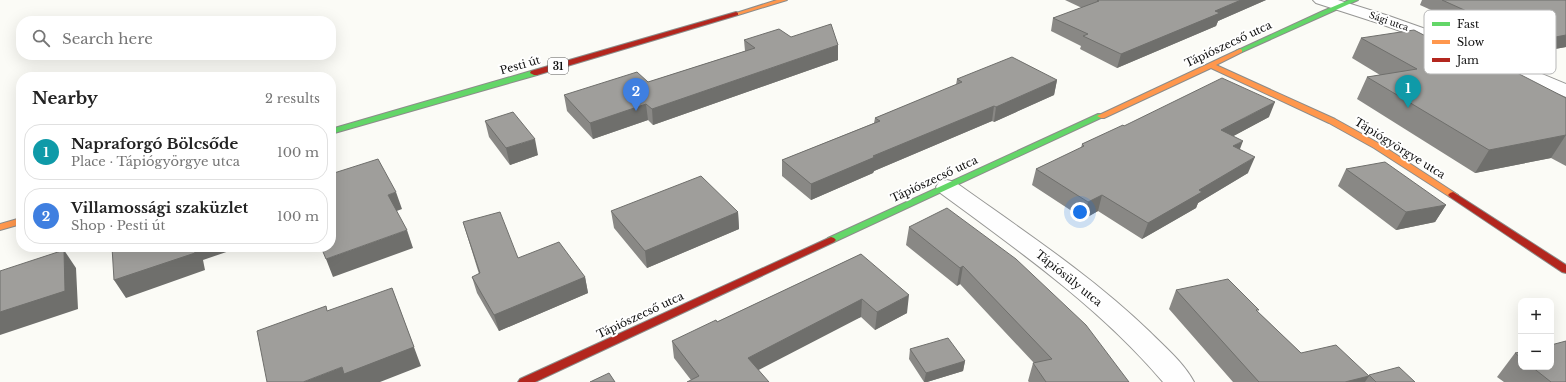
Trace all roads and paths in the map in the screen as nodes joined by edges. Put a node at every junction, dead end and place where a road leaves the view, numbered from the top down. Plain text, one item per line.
1 (784, 0) edge
2 (1321, 0) edge
3 (1348, 3) edge
4 (1424, 33) edge
5 (1211, 65) junction
6 (1527, 74) edge
7 (1566, 91) edge
8 (336, 131) edge
9 (948, 186) junction
10 (16, 222) edge
11 (0, 227) edge
12 (1566, 270) edge
13 (524, 382) edge
14 (1180, 382) edge

1 - 8 street, Pesti út / 31
2 - 3 street, Sági utca
3 - 4 street, Sági utca
3 - 5 street, Tápiószecső utca
5 - 9 street, Tápiószecső utca
5 - 12 street, Tápiógyörgye utca
6 - 7 street, Sági utca
9 - 13 street, Tápiószecső utca
9 - 14 street, Tápiósüly utca
10 - 11 street

